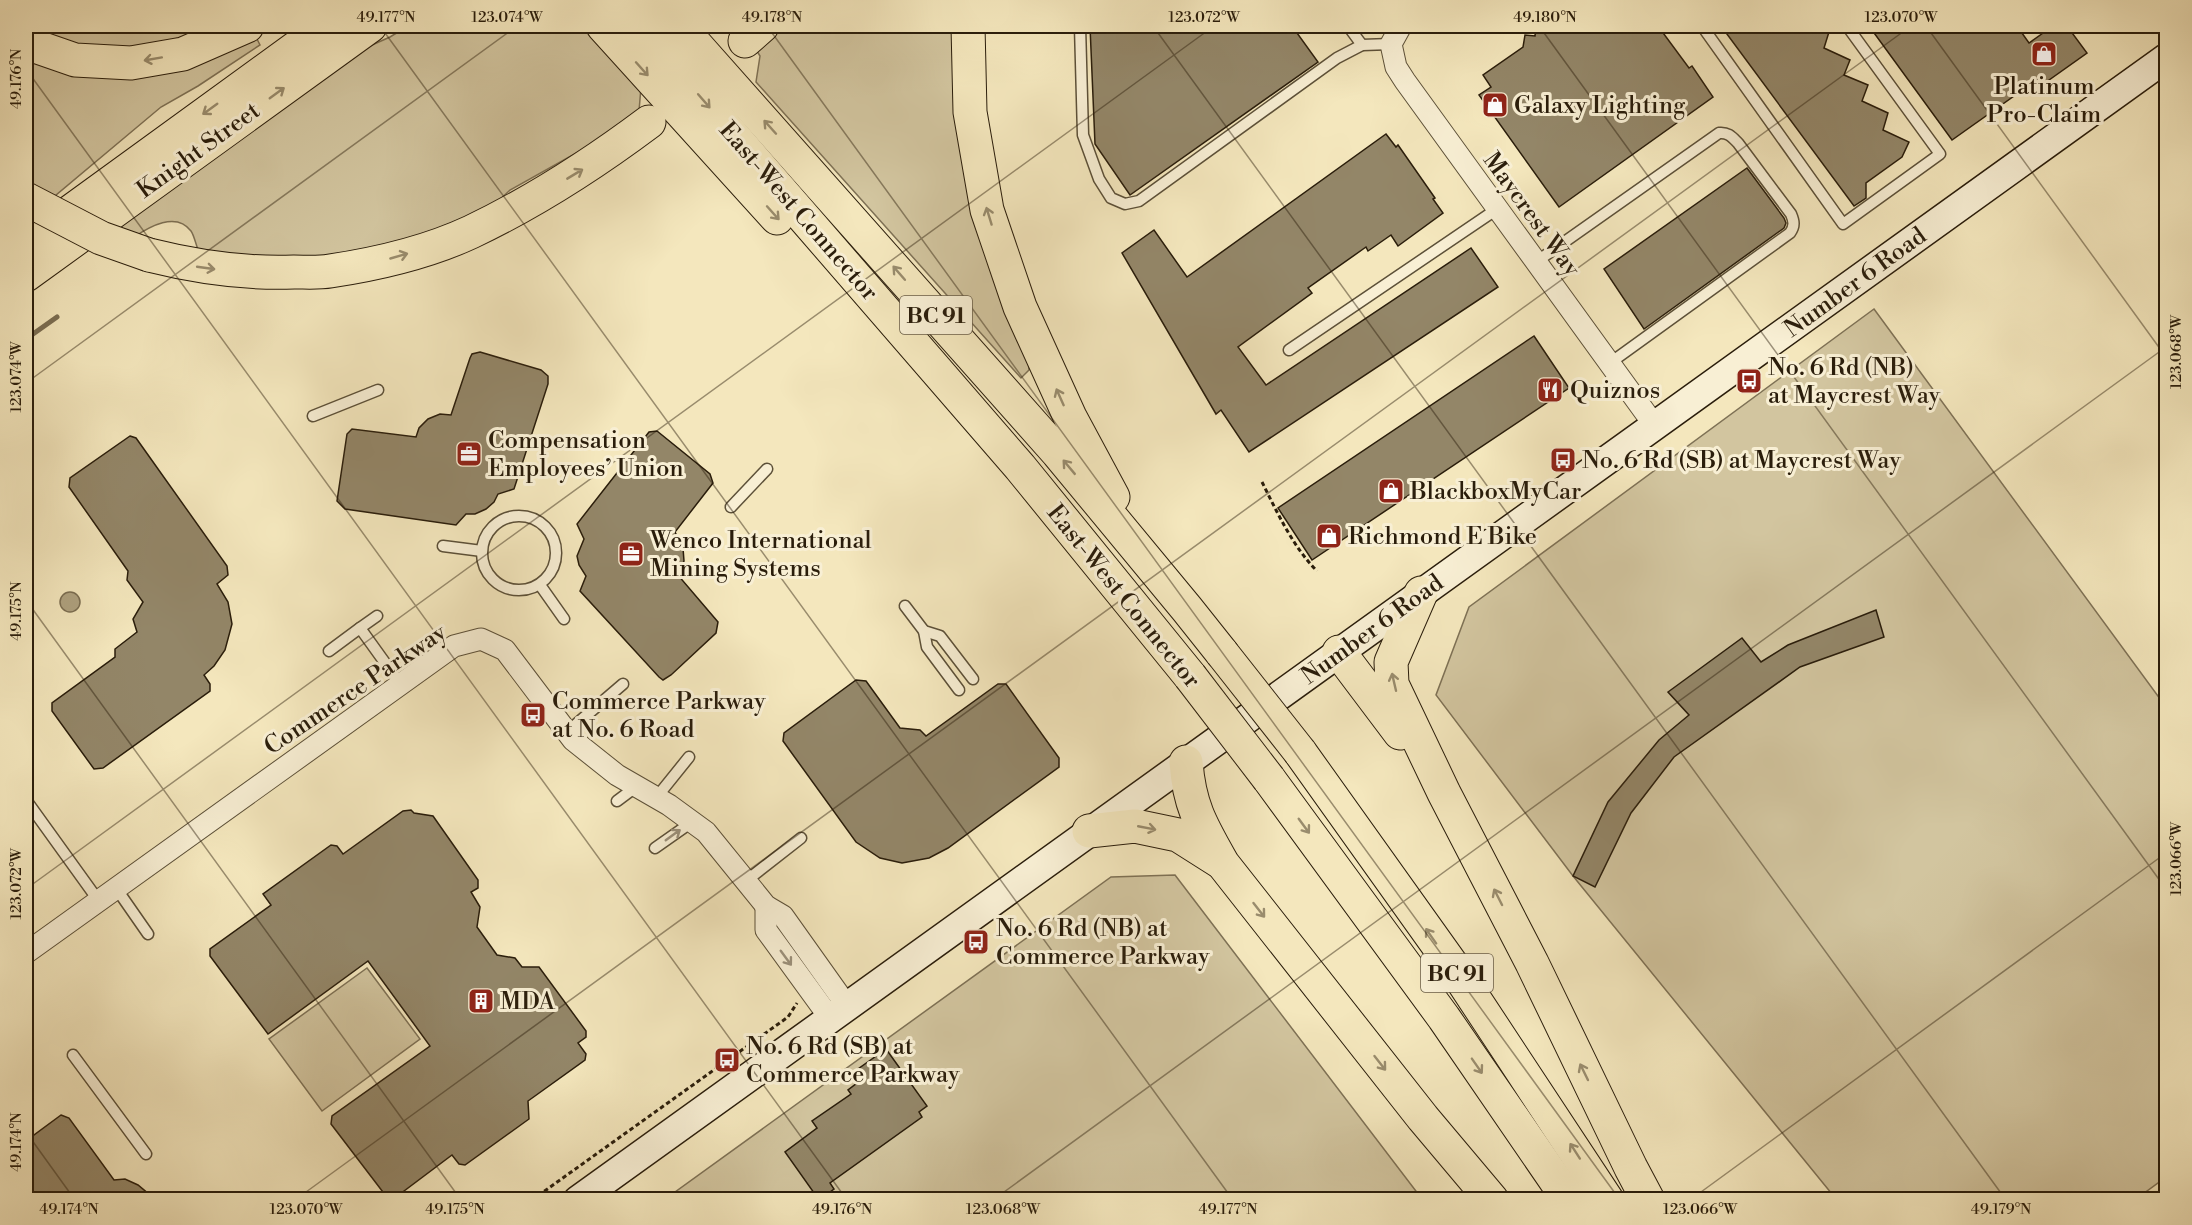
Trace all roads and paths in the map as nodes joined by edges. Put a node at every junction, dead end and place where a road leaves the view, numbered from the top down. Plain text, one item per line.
1 (247, 26) edge
2 (326, 26) edge
3 (370, 26) edge
4 (603, 26) edge
5 (638, 26) edge
6 (680, 26) edge
7 (968, 26) edge
8 (1080, 26) edge
9 (1348, 26) edge
10 (1401, 26) edge
11 (1702, 26) edge
12 (1847, 26) edge
13 (26, 43) edge
14 (1391, 44) junction
15 (1362, 45) junction
16 (2166, 58) edge
17 (649, 122) dead end
18 (26, 199) edge
19 (1497, 209) junction
20 (26, 244) edge
21 (1536, 262) junction
22 (26, 275) edge
23 (1288, 350) dead end
24 (1610, 363) junction
25 (378, 390) dead end
26 (313, 416) dead end
27 (1655, 426) junction
28 (1020, 467) junction
29 (767, 469) dead end
30 (1262, 482) dead end
31 (731, 507) dead end
32 (442, 546) dead end
33 (482, 552) junction
34 (1317, 571) dead end
35 (540, 585) junction
36 (1422, 593) junction
37 (904, 606) dead end
38 (1187, 609) junction
39 (377, 616) dead end
40 (564, 619) dead end
41 (360, 628) junction
42 (924, 631) junction
43 (329, 651) dead end
44 (1339, 652) junction
45 (973, 679) dead end
46 (623, 684) dead end
47 (401, 685) junction
48 (959, 690) dead end
49 (567, 732) junction
50 (689, 758) dead end
51 (1186, 762) junction
52 (637, 786) junction
53 (1444, 793) junction
54 (656, 798) junction
55 (26, 800) edge
56 (617, 801) dead end
57 (692, 822) junction
58 (1089, 831) junction
59 (801, 838) dead end
60 (655, 848) dead end
61 (1223, 864) junction
62 (746, 881) junction
63 (107, 894) junction
64 (148, 934) dead end
65 (26, 953) edge
66 (801, 997) dead end
67 (838, 1012) junction
68 (73, 1055) dead end
69 (146, 1154) dead end
70 (532, 1200) edge
71 (578, 1200) edge
72 (1492, 1200) edge
73 (1569, 1200) edge
74 (1607, 1200) edge
75 (1648, 1200) edge

1 -> 13 highway
2 -> 20 highway, Knight Street
22 -> 3 highway, Knight Street
4 -> 28 highway
5 -> 28 highway, East-West Connector / BC 91
38 -> 6 highway, East-West Connector / BC 91
38 -> 7 highway
8 - 15 lane
9 - 15 lane
10 - 14 street
11 - 12 lane
14 - 15 lane
14 - 19 street, Maycrest Way
16 - 27 main road, Number 6 Road
18 -> 17 highway, bridge
19 - 21 street, Maycrest Way
19 - 23 lane
21 - 24 street, Maycrest Way
21 - 24 lane
24 - 27 street, Maycrest Way
25 - 26 lane
27 - 36 main road, Number 6 Road
28 -> 73 highway, East-West Connector / BC 91, bridge
29 - 31 lane
30 - 34 path
32 - 33 lane
33 - 35 lane
33 - 35 lane
35 - 40 lane
36 - 44 main road, Number 6 Road
53 -> 36 highway
37 - 42 lane
74 -> 38 highway, East-West Connector / BC 91, bridge
39 - 41 lane
41 - 43 lane
41 - 47 lane
42 - 45 lane
42 - 48 lane
44 - 51 main road, Number 6 Road
44 - 53 highway
46 - 49 lane
47 - 49 street, Commerce Parkway
47 - 63 street, Commerce Parkway
49 - 52 street, Commerce Parkway
50 - 54 lane
51 - 58 main road, Number 6 Road
51 - 61 highway
52 - 54 street, Commerce Parkway
52 - 56 lane
75 -> 53 highway
54 - 57 street, Commerce Parkway
55 - 63 lane
60 -> 57 lane
57 - 62 street, Commerce Parkway
58 -> 61 highway
58 - 67 main road, Number 6 Road
59 - 62 lane
61 -> 72 highway
62 - 67 street, Commerce Parkway
63 - 64 lane
63 - 65 street, Commerce Parkway
66 - 70 path
67 - 71 main road, Number 6 Road
68 - 69 lane

